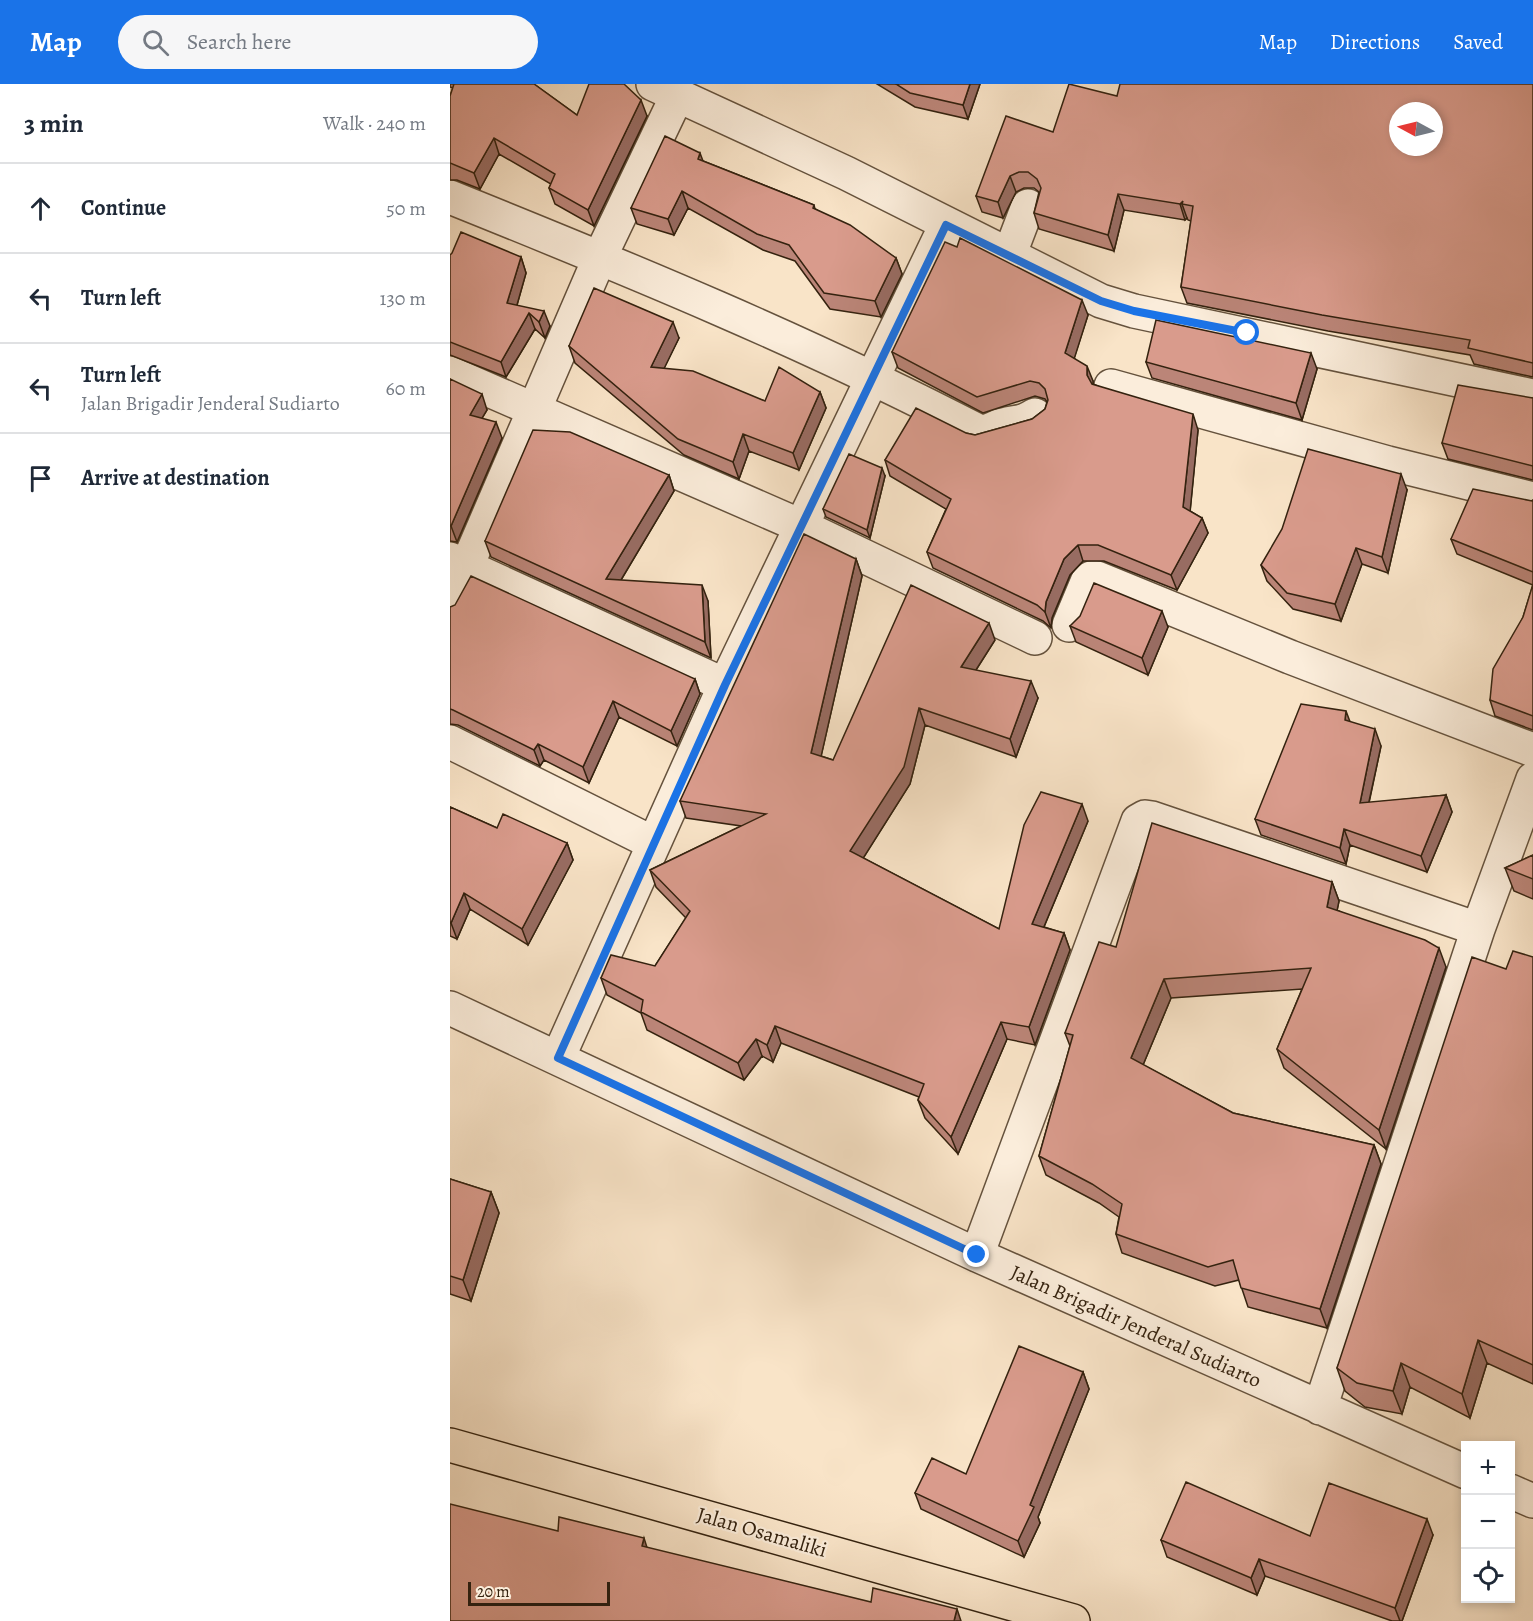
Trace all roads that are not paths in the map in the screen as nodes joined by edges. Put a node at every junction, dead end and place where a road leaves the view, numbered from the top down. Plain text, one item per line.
1 (665, 90) edge
2 (450, 196) edge
3 (1028, 207) dead end
4 (946, 225) junction
5 (1009, 256) junction
6 (600, 257) junction
7 (450, 373) edge
8 (873, 379) junction
9 (1111, 386) dead end
10 (1533, 396) edge
11 (536, 412) junction
12 (1035, 415) edge
13 (1533, 499) edge
14 (803, 527) junction
15 (459, 563) edge
16 (450, 605) edge
17 (1069, 625) edge
18 (1035, 638) dead end
19 (725, 685) junction
20 (450, 741) edge
21 (1533, 750) edge
22 (1533, 779) edge
23 (653, 843) junction
24 (1478, 929) junction
25 (450, 1008) edge
26 (558, 1058) junction
27 (977, 1255) junction
28 (1320, 1408) junction
29 (450, 1445) edge
30 (1461, 1470) edge
31 (1515, 1493) edge
32 (1533, 1501) edge
33 (1073, 1621) edge

1 - 4 street
1 - 6 street
2 - 6 street
3 - 5 street
4 - 5 street
4 - 8 street
5 - 10 street
6 - 8 street
6 - 11 street
7 - 11 street
8 - 12 street
8 - 14 street
9 - 13 street
11 - 14 street
11 - 15 street
14 - 18 street
14 - 19 street
15 - 16 street
15 - 19 street
17 - 21 street
19 - 23 street
20 - 23 street
22 - 24 street
23 - 26 street
24 - 27 street
24 - 28 street
25 - 26 street, Jalan Brigadir Jenderal Sudiarto
26 - 27 street, Jalan Brigadir Jenderal Sudiarto
27 - 28 street, Jalan Brigadir Jenderal Sudiarto
28 - 30 street, Jalan Brigadir Jenderal Sudiarto
29 - 33 main road, Jalan Osamaliki
31 - 32 street

